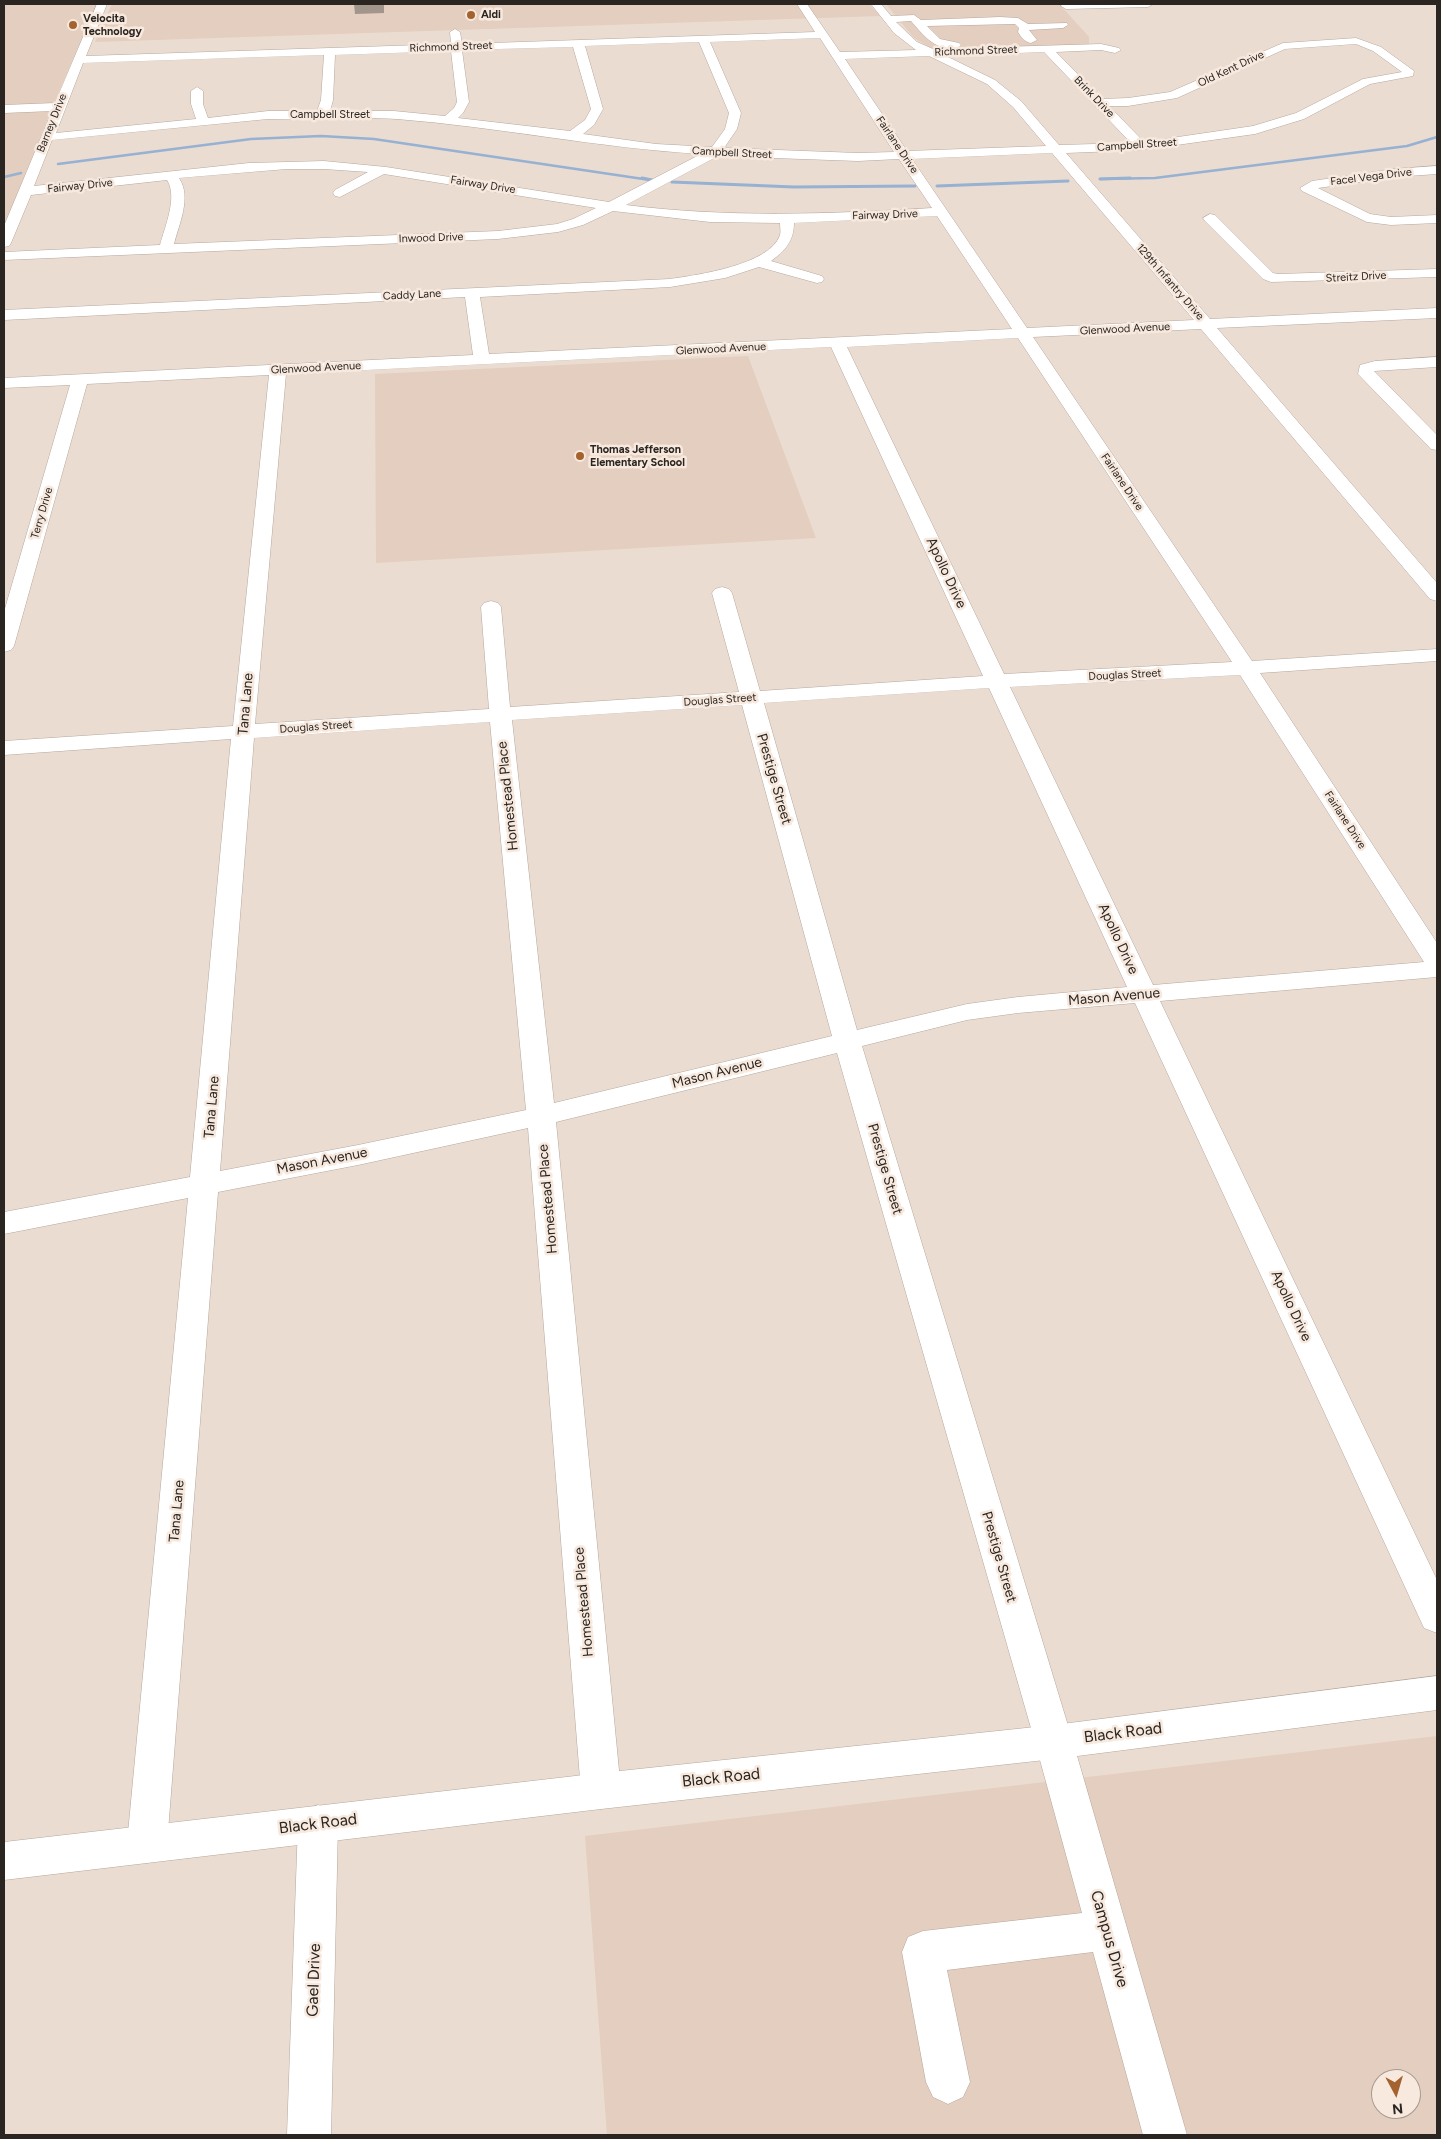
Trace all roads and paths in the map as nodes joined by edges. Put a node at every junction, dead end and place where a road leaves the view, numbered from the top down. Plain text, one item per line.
1 (102, 4) edge
2 (802, 4) edge
3 (876, 4) edge
4 (1148, 4) edge
5 (888, 19) junction
6 (1079, 19) dead end
7 (918, 23) junction
8 (1063, 25) dead end
9 (1026, 27) junction
10 (455, 32) dead end
11 (824, 35) junction
12 (703, 38) junction
13 (578, 43) junction
14 (1039, 46) junction
15 (458, 47) junction
16 (1115, 50) dead end
17 (330, 51) junction
18 (929, 53) junction
19 (837, 56) junction
20 (78, 60) junction
21 (1409, 74) joint
22 (197, 91) dead end
23 (1100, 103) junction
24 (58, 108) junction
25 (4, 109) edge
26 (321, 115) junction
27 (448, 120) junction
28 (203, 121) junction
29 (46, 137) junction
30 (570, 137) junction
31 (1140, 146) junction
32 (1056, 149) junction
33 (715, 152) junction
34 (904, 155) junction
35 (382, 170) junction
36 (1437, 170) edge
37 (170, 176) junction
38 (24, 191) junction
39 (340, 193) dead end
40 (613, 206) junction
41 (941, 212) junction
42 (787, 218) junction
43 (1210, 218) dead end
44 (1437, 219) edge
45 (4, 243) edge
46 (166, 250) junction
47 (4, 256) edge
48 (758, 262) junction
49 (1437, 273) edge
50 (818, 279) dead end
51 (472, 292) junction
52 (1437, 313) edge
53 (4, 315) edge
54 (1206, 324) junction
55 (1024, 334) junction
56 (837, 343) junction
57 (482, 360) junction
58 (1437, 362) edge
59 (278, 370) junction
60 (80, 380) junction
61 (4, 383) edge
62 (1436, 442) edge
63 (722, 593) dead end
64 (1437, 595) edge
65 (491, 607) dead end
66 (4, 646) edge
67 (1437, 655) edge
68 (1246, 668) junction
69 (997, 682) junction
70 (752, 698) junction
71 (500, 715) junction
72 (243, 732) junction
73 (4, 748) edge
74 (1437, 962) edge
75 (1437, 969) edge
76 (1144, 994) junction
77 (847, 1040) junction
78 (541, 1116) junction
79 (206, 1183) junction
80 (4, 1223) edge
81 (1437, 1617) edge
82 (1437, 1693) edge
83 (1054, 1742) junction
84 (601, 1791) junction
85 (318, 1824) junction
86 (147, 1844) junction
87 (4, 1861) edge
88 (1106, 1930) junction
89 (948, 2082) dead end
90 (309, 2135) edge
91 (1165, 2135) edge

1 - 20 street, Barney Drive
2 - 11 street, Fairlane Drive
3 - 5 street, 129th Infantry Drive
4 - 6 street
5 - 7 street
5 - 18 street, 129th Infantry Drive
7 - 9 street
7 - 14 street
8 - 9 street
9 - 14 street
10 - 15 street
11 - 12 street, Richmond Street
11 - 19 street, Fairlane Drive
12 - 13 street, Richmond Street
12 - 33 street, Inwood Drive
13 - 15 street, Richmond Street
13 - 30 street
14 - 16 street, Richmond Street
14 - 18 street, Richmond Street
14 - 23 street, Brink Drive
15 - 17 street, Richmond Street
15 - 27 street
17 - 20 street, Richmond Street
17 - 26 street
18 - 19 street, Richmond Street
18 - 32 street, 129th Infantry Drive
19 - 34 street, Fairlane Drive
20 - 24 street, Barney Drive
21 - 23 street, Old Kent Drive
21 - 31 street, Campbell Street
22 - 28 street
23 - 31 street, Brink Drive
24 - 25 street
24 - 29 street, Barney Drive
26 - 27 street, Campbell Street
26 - 28 street, Campbell Street
27 - 30 street, Campbell Street
28 - 29 street, Campbell Street
29 - 38 street, Barney Drive
30 - 33 street, Campbell Street
31 - 32 street, Campbell Street
32 - 34 street, Campbell Street
32 - 54 street, 129th Infantry Drive
33 - 34 street, Campbell Street
33 - 40 street, Inwood Drive
34 - 41 street, Fairlane Drive
35 - 37 street, Fairway Drive
35 - 39 street
35 - 40 street, Fairway Drive
36 - 44 street, Facel Vega Drive
37 - 38 street, Fairway Drive
37 - 46 street
38 - 45 street, Barney Drive
40 - 42 street, Fairway Drive
40 - 46 street, Inwood Drive
41 - 42 street, Fairway Drive
41 - 55 street, Fairlane Drive
42 - 48 street, Caddy Lane
43 - 49 street, Streitz Drive
46 - 47 street, Inwood Drive
48 - 50 street
48 - 51 street, Caddy Lane
51 - 53 street, Caddy Lane
51 - 57 street
52 - 54 street, Glenwood Avenue
54 - 55 street, Glenwood Avenue
54 - 64 street, 129th Infantry Drive
55 - 56 street, Glenwood Avenue
55 - 68 street, Fairlane Drive
56 - 57 street, Glenwood Avenue
56 - 69 street, Apollo Drive
57 - 59 street, Glenwood Avenue
58 - 62 street
59 - 60 street, Glenwood Avenue
59 - 72 street, Tana Lane
60 - 61 street, Glenwood Avenue
60 - 66 street, Terry Drive
63 - 70 street, Prestige Street
65 - 71 street, Homestead Place
67 - 68 street, Douglas Street
68 - 69 street, Douglas Street
68 - 74 street, Fairlane Drive
69 - 70 street, Douglas Street
69 - 76 street, Apollo Drive
70 - 71 street, Douglas Street
70 - 77 street, Prestige Street
71 - 72 street, Douglas Street
71 - 78 street, Homestead Place
72 - 73 street, Douglas Street
72 - 79 street, Tana Lane
75 - 76 street, Mason Avenue
76 - 77 street, Mason Avenue
76 - 81 street, Apollo Drive
77 - 78 street, Mason Avenue
77 - 83 street, Prestige Street
78 - 79 street, Mason Avenue
78 - 84 street, Homestead Place
79 - 80 street, Mason Avenue
79 - 86 street, Tana Lane
82 - 83 street, Black Road
83 - 84 street, Black Road
83 - 88 street, Campus Drive
84 - 85 street, Black Road
85 - 86 street, Black Road
85 - 90 street, Gael Drive
86 - 87 street, Black Road
88 - 89 street
88 - 91 street, Campus Drive

